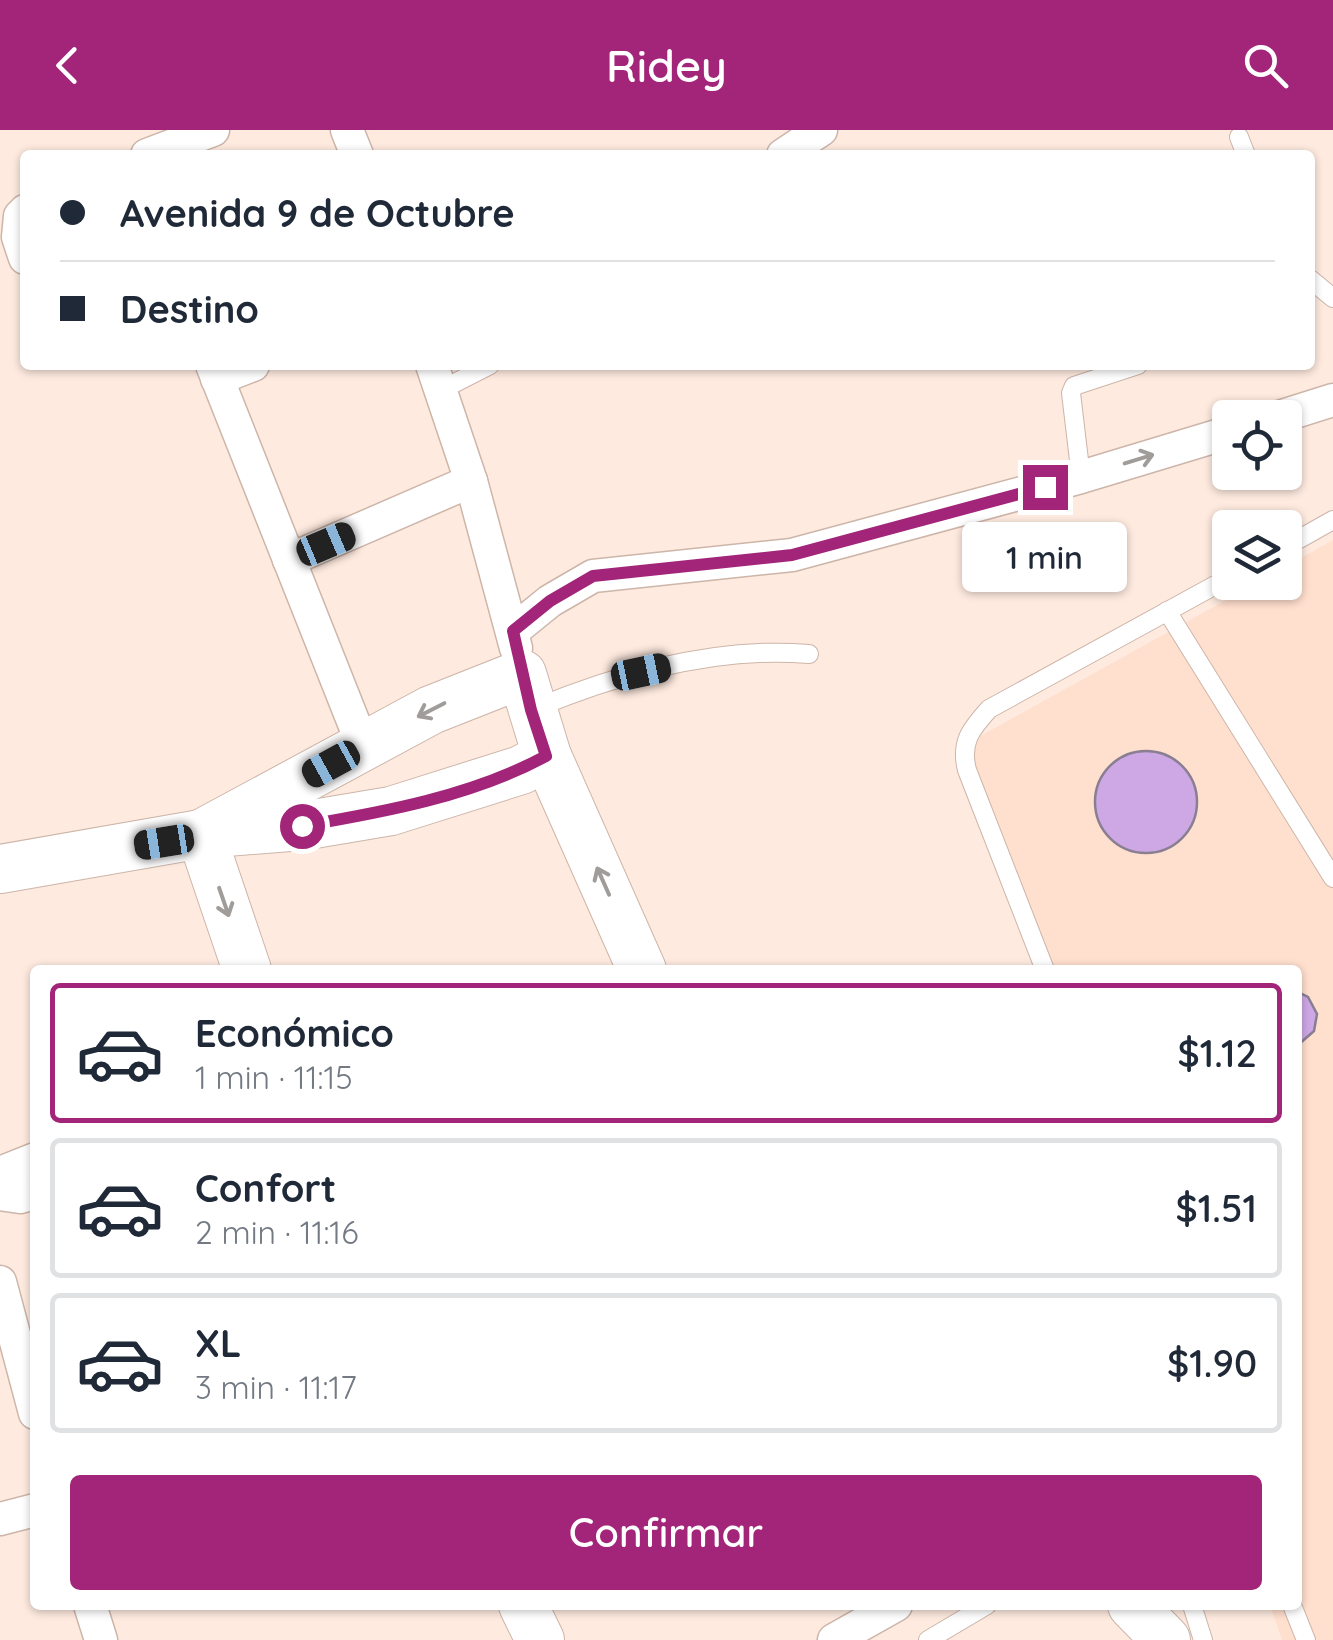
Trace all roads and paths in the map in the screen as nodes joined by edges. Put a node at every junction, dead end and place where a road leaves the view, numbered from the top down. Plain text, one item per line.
1 (212, 130) edge
2 (821, 130) edge
3 (161, 150) edge
4 (791, 150) edge
5 (20, 216) edge
6 (20, 243) edge
7 (468, 370) edge
8 (1123, 370) edge
9 (214, 372) edge
10 (437, 377) edge
11 (1333, 400) edge
12 (1302, 410) edge
13 (1212, 437) edge
14 (1081, 477) junction
15 (470, 481) junction
16 (1333, 520) edge
17 (1302, 537) edge
18 (289, 560) junction
19 (1212, 587) edge
20 (1167, 611) junction
21 (809, 654) dead end
22 (522, 672) junction
23 (363, 746) junction
24 (546, 756) junction
25 (182, 838) junction
26 (0, 869) edge
27 (1333, 878) edge
28 (245, 965) edge
29 (640, 965) edge
30 (1043, 965) edge
31 (30, 1161) edge
32 (0, 1173) edge
33 (0, 1194) edge
34 (30, 1195) edge
35 (0, 1282) edge
36 (30, 1395) edge
37 (30, 1511) edge
38 (0, 1519) edge
39 (91, 1610) edge
40 (525, 1610) edge
41 (887, 1610) edge
42 (979, 1610) edge
43 (1137, 1610) edge
44 (1194, 1610) edge
45 (1294, 1610) edge
46 (100, 1640) edge
47 (540, 1640) edge
48 (834, 1640) edge
49 (928, 1640) edge
50 (1166, 1640) edge
51 (1203, 1640) edge
52 (1306, 1640) edge

1 - 3 street
2 - 4 street
5 - 6 street
7 - 10 lane
8 - 14 lane
9 - 18 street
10 - 15 street
11 - 12 street
14 -> 13 street
14 - 22 street
15 - 18 street
15 - 22 street
16 - 17 lane
18 - 23 street
19 - 20 lane
20 - 27 lane
20 - 30 lane
21 - 22 lane
22 -> 23 main road
22 - 24 main road
23 - 25 main road
24 - 25 main road
29 -> 24 main road
25 - 26 main road
25 -> 28 main road
31 - 32 street
33 - 34 street
35 - 36 street
37 - 38 street
39 - 46 street
40 - 47 main road
41 - 48 street
42 - 49 lane
43 - 50 main road
44 - 51 lane
45 - 52 lane

